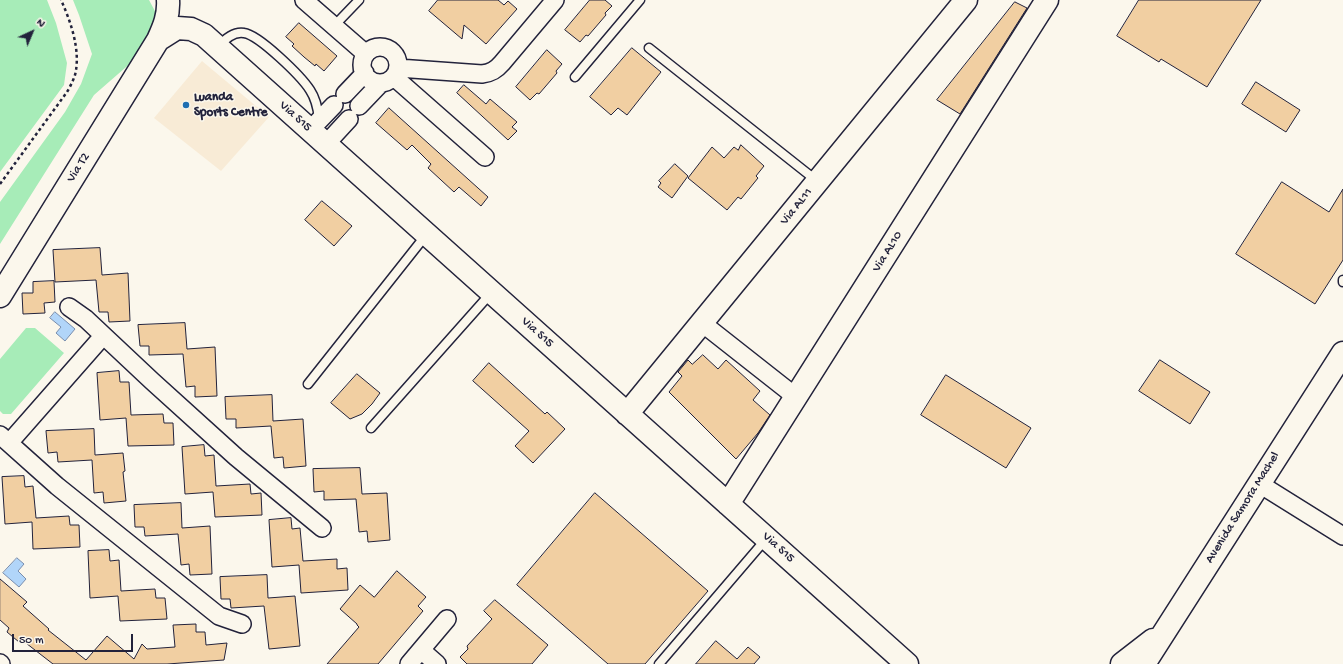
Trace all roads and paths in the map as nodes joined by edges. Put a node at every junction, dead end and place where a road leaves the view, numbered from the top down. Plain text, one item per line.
1 (61, 0) edge
2 (168, 0) edge
3 (177, 0) edge
4 (304, 0) edge
5 (359, 0) edge
6 (555, 0) edge
7 (640, 0) edge
8 (966, 0) edge
9 (1047, 0) edge
10 (334, 26) junction
11 (158, 40) junction
12 (211, 42) junction
13 (649, 48) dead end
14 (366, 54) junction
15 (365, 73) junction
16 (391, 76) junction
17 (575, 77) dead end
18 (315, 125) junction
19 (326, 144) junction
20 (485, 157) dead end
21 (818, 181) junction
22 (0, 184) edge
23 (426, 234) junction
24 (492, 292) junction
25 (0, 296) edge
26 (69, 307) dead end
27 (702, 323) junction
28 (103, 336) junction
29 (1343, 353) edge
30 (308, 384) dead end
31 (796, 397) junction
32 (628, 414) junction
33 (371, 428) dead end
34 (4, 439) edge
35 (1258, 484) junction
36 (728, 504) junction
37 (322, 528) dead end
38 (1343, 536) edge
39 (767, 538) junction
40 (447, 619) dead end
41 (242, 624) dead end
42 (1168, 628) junction
43 (421, 650) junction
44 (410, 664) edge
45 (437, 664) edge
46 (658, 664) edge
47 (907, 664) edge
48 (1122, 664) edge
49 (1144, 664) edge

1 - 22 path
2 - 11 street, Via T2
3 - 12 street
4 - 10 street
5 - 10 lane
6 - 16 street
7 - 17 lane
8 - 21 street, Via AL11
9 - 31 street, Via AL10
10 - 14 street
11 - 12 street, Via S15
11 - 25 street, Via T2
12 - 18 street, Via S15
12 - 18 lane
13 - 21 lane
14 - 15 street
14 - 16 street
15 - 16 street
15 - 18 street
16 - 19 street
16 - 20 street
18 - 19 street, Via S15
19 - 23 street, Via S15
21 - 27 street, Via AL11
23 - 24 street, Via S15
23 - 30 lane
24 - 32 street, Via S15
24 - 33 lane
26 - 28 street
27 - 31 street
27 - 32 street, Via AL11
28 - 34 street
28 - 37 street
29 - 35 street, Avenida Samora Machel
31 - 36 street, Via AL10
32 - 36 street, Via S15
34 - 41 street
35 - 38 street
35 - 42 street, Avenida Samora Machel
36 - 39 street, Via S15
39 - 46 lane
39 - 47 street, Via S15
40 - 43 street
42 - 48 street
42 - 49 street, Avenida Samora Machel
43 - 44 street
43 - 45 street

